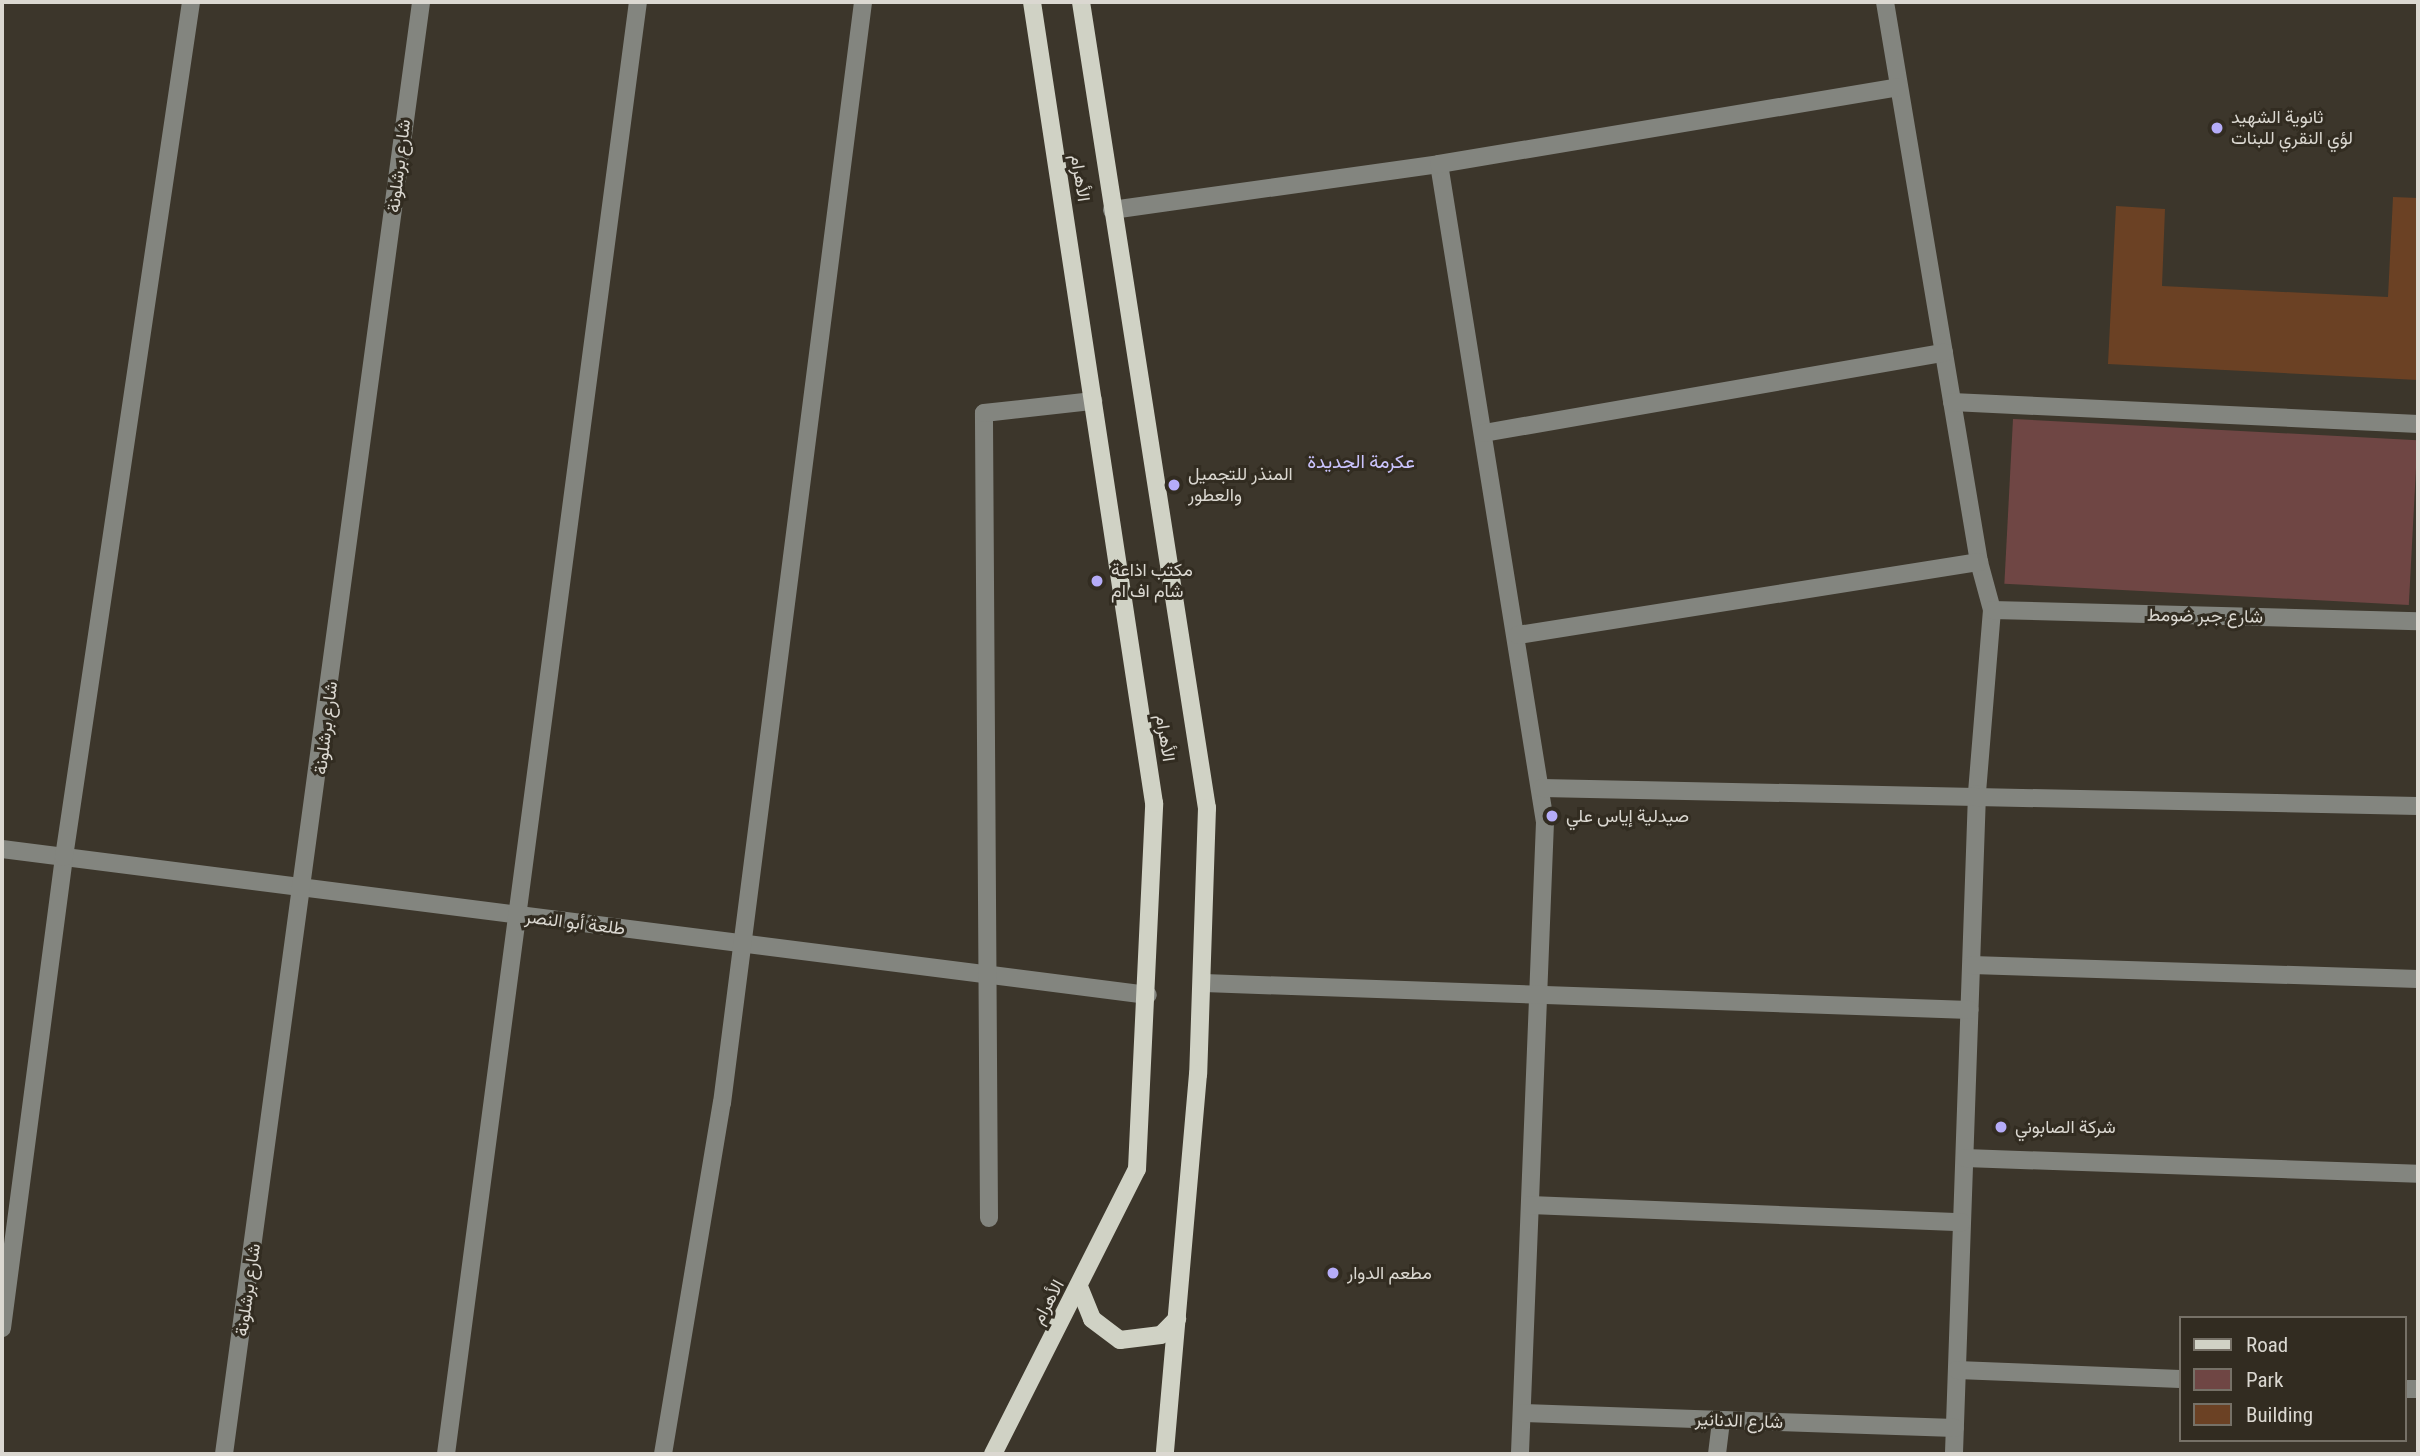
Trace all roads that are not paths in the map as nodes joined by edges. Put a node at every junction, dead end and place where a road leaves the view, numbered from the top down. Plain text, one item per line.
1 (191, 2) edge
2 (421, 2) edge
3 (638, 2) edge
4 (863, 2) edge
5 (1032, 2) edge
6 (1081, 2) edge
7 (1885, 2) edge
8 (1899, 87) junction
9 (1439, 164) junction
10 (1112, 210) junction
11 (1944, 353) junction
12 (1093, 401) junction
13 (1952, 402) junction
14 (2418, 424) edge
15 (1484, 433) junction
16 (1979, 562) junction
17 (1992, 610) junction
18 (2418, 621) edge
19 (1518, 635) junction
20 (1542, 788) junction
21 (1977, 794) junction
22 (2418, 806) edge
23 (2, 849) edge
24 (64, 857) junction
25 (305, 888) junction
26 (515, 915) junction
27 (740, 944) junction
28 (1972, 965) junction
29 (986, 975) junction
30 (2418, 979) edge
31 (1204, 983) junction
32 (1148, 995) junction
33 (1538, 996) junction
34 (1970, 1010) junction
35 (1965, 1158) junction
36 (2418, 1174) edge
37 (1530, 1205) junction
38 (989, 1219) dead end
39 (1962, 1222) junction
40 (1080, 1289) junction
41 (1177, 1319) junction
42 (2, 1328) edge
43 (1957, 1370) junction
44 (2178, 1379) edge
45 (1522, 1413) junction
46 (1721, 1420) junction
47 (1955, 1428) junction
48 (224, 1454) edge
49 (446, 1454) edge
50 (663, 1454) edge
51 (993, 1454) edge
52 (1165, 1454) edge
53 (1520, 1454) edge
54 (1717, 1454) edge
55 (1954, 1454) edge

1 - 24 street
2 - 25 street, شارع برشلونة
3 - 26 street
4 - 27 street
5 - 12 main road, الأهرام
6 - 10 main road, الأهرام
7 - 8 street
8 - 9 street
8 - 11 street
9 - 10 street
9 - 15 street
10 - 31 main road, الأهرام
11 - 13 street
11 - 15 street
12 - 29 street
12 - 32 main road, الأهرام
13 - 14 street
13 - 16 street
15 - 19 street
16 - 17 street
16 - 19 street
17 - 18 street, شارع جبر ضومط
17 - 21 street
19 - 20 street
20 - 21 street
20 - 33 street
21 - 22 street
21 - 28 street
23 - 24 street, طلعة أبو النصر
24 - 25 street, طلعة أبو النصر
24 - 42 street
25 - 26 street, طلعة أبو النصر
25 - 48 street, شارع برشلونة
26 - 27 street, طلعة أبو النصر
26 - 49 street
27 - 29 street, طلعة أبو النصر
27 - 50 street
28 - 30 street
28 - 34 street
29 - 32 street, طلعة أبو النصر
29 - 38 street
31 - 33 street
31 - 41 main road, الأهرام
32 - 40 main road, الأهرام
33 - 34 street
33 - 37 street
34 - 35 street
35 - 36 street
35 - 39 street
37 - 39 street
37 - 45 street
39 - 43 street
40 - 41 main road
40 - 51 main road, الأهرام
41 - 52 main road, الأهرام
43 - 44 street
43 - 47 street
45 - 46 street, شارع الدنانير
45 - 53 street
46 - 47 street, شارع الدنانير
46 - 54 street
47 - 55 street

